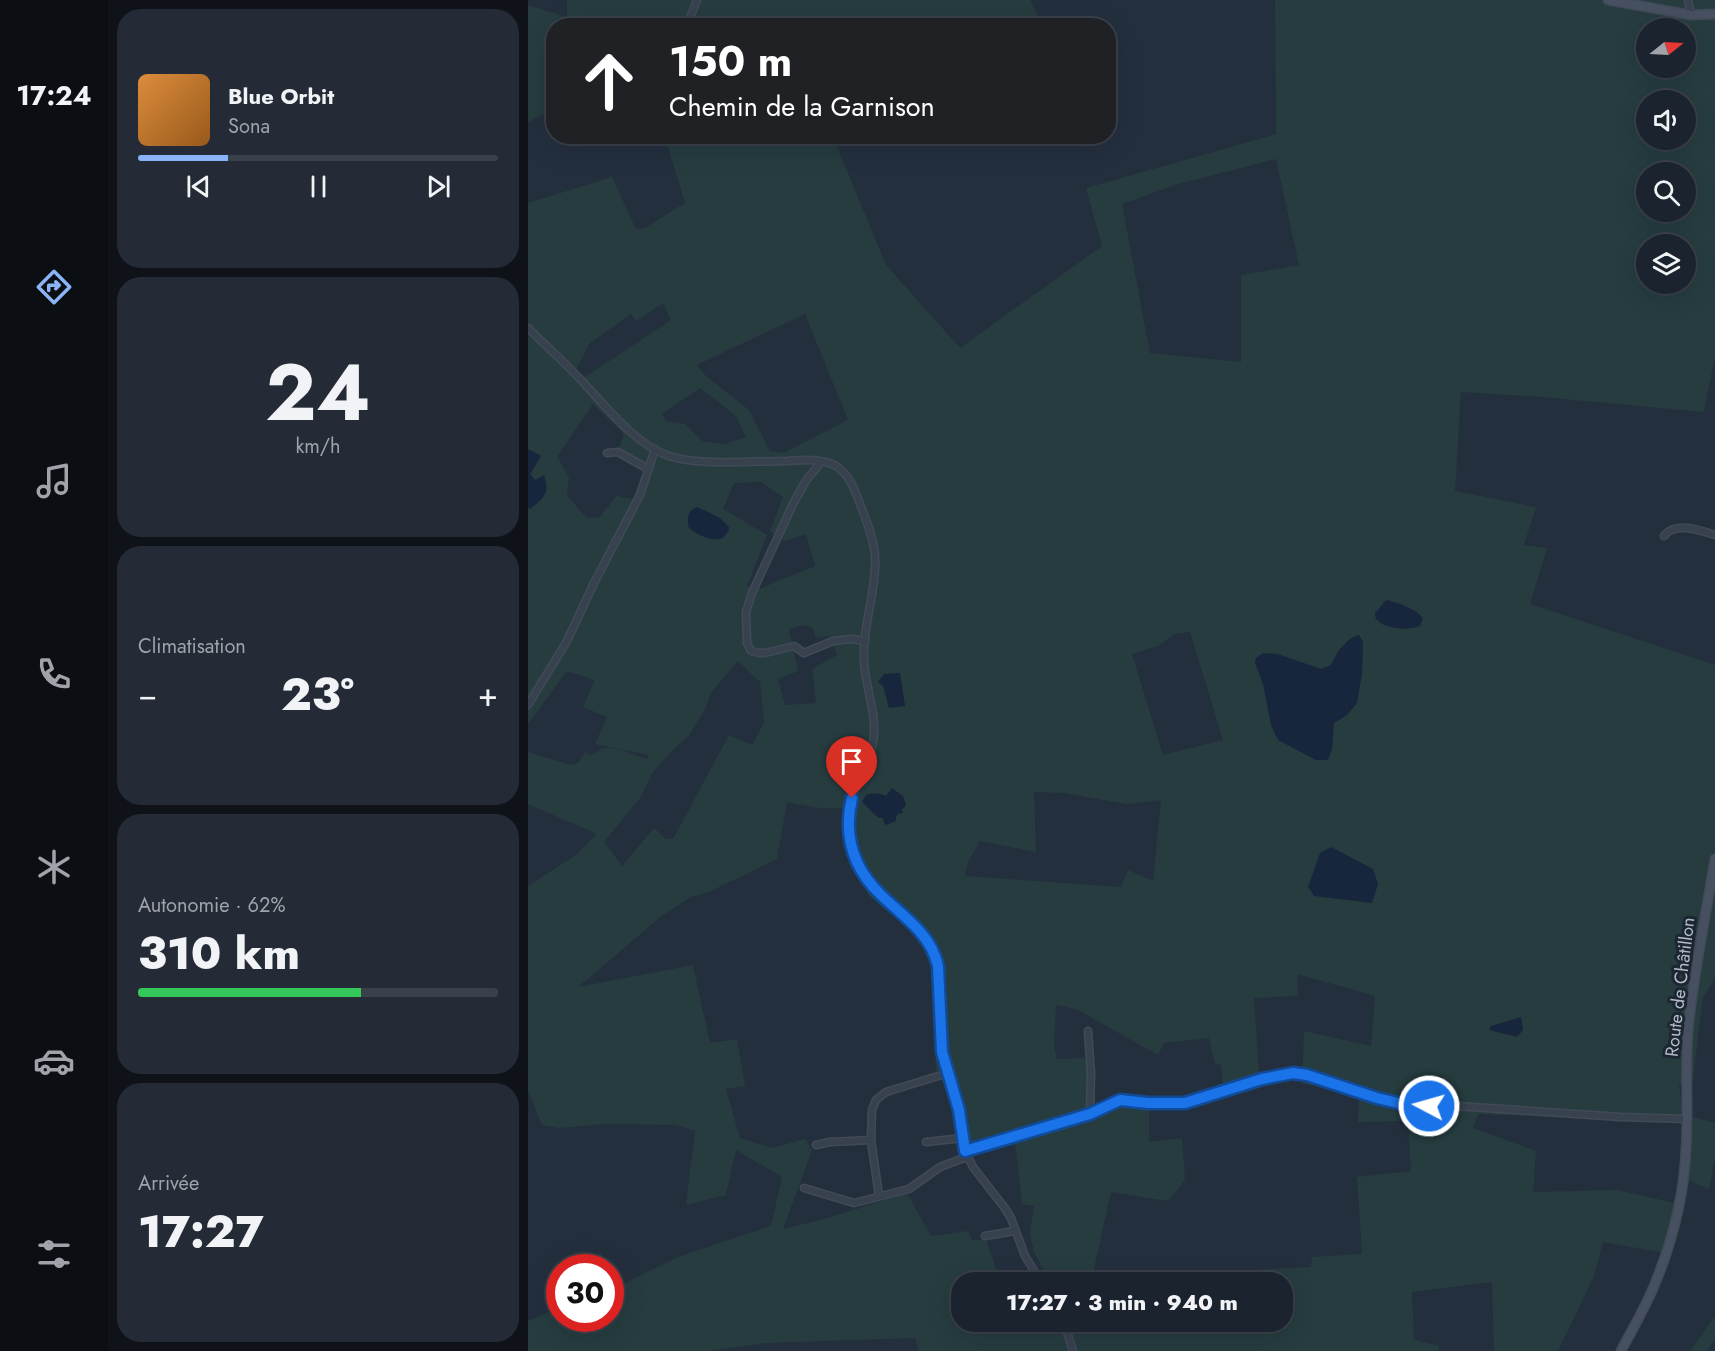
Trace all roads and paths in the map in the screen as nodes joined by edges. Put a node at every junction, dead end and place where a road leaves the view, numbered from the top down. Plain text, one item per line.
1 (696, 0) edge
2 (1608, 0) edge
3 (1688, 0) edge
4 (1715, 14) edge
5 (1691, 15) junction
6 (690, 18) edge
7 (528, 328) edge
8 (655, 449) junction
9 (607, 453) dead end
10 (821, 462) junction
11 (648, 470) junction
12 (1715, 535) edge
13 (1664, 536) dead end
14 (864, 641) junction
15 (528, 705) edge
16 (1715, 859) edge
17 (1088, 1032) dead end
18 (948, 1073) junction
19 (1090, 1114) junction
20 (1687, 1119) junction
21 (963, 1138) junction
22 (871, 1140) junction
23 (926, 1142) dead end
24 (816, 1145) dead end
25 (965, 1151) junction
26 (968, 1158) junction
27 (804, 1188) dead end
28 (879, 1196) junction
29 (1015, 1231) junction
30 (985, 1236) dead end
31 (1035, 1272) edge
32 (1067, 1332) edge
33 (1073, 1351) edge
34 (1621, 1351) edge

1 - 6 street
2 - 5 main road
3 - 5 street
4 - 5 main road
7 - 8 street
8 - 10 street
8 - 11 street
9 - 11 street
10 - 14 street
10 - 14 street
11 - 15 street
12 - 13 street
14 - 18 street
16 - 20 main road, Route de Châtillon
17 - 19 street
18 - 21 street
18 - 22 street
19 - 20 street
19 - 25 street
20 - 34 main road, Route de Châtillon
21 - 23 street
21 - 25 street
22 - 24 street
22 - 28 street
25 - 26 street
26 - 28 street
26 - 29 street
27 - 28 street
29 - 30 street
29 - 31 street
32 - 33 street

